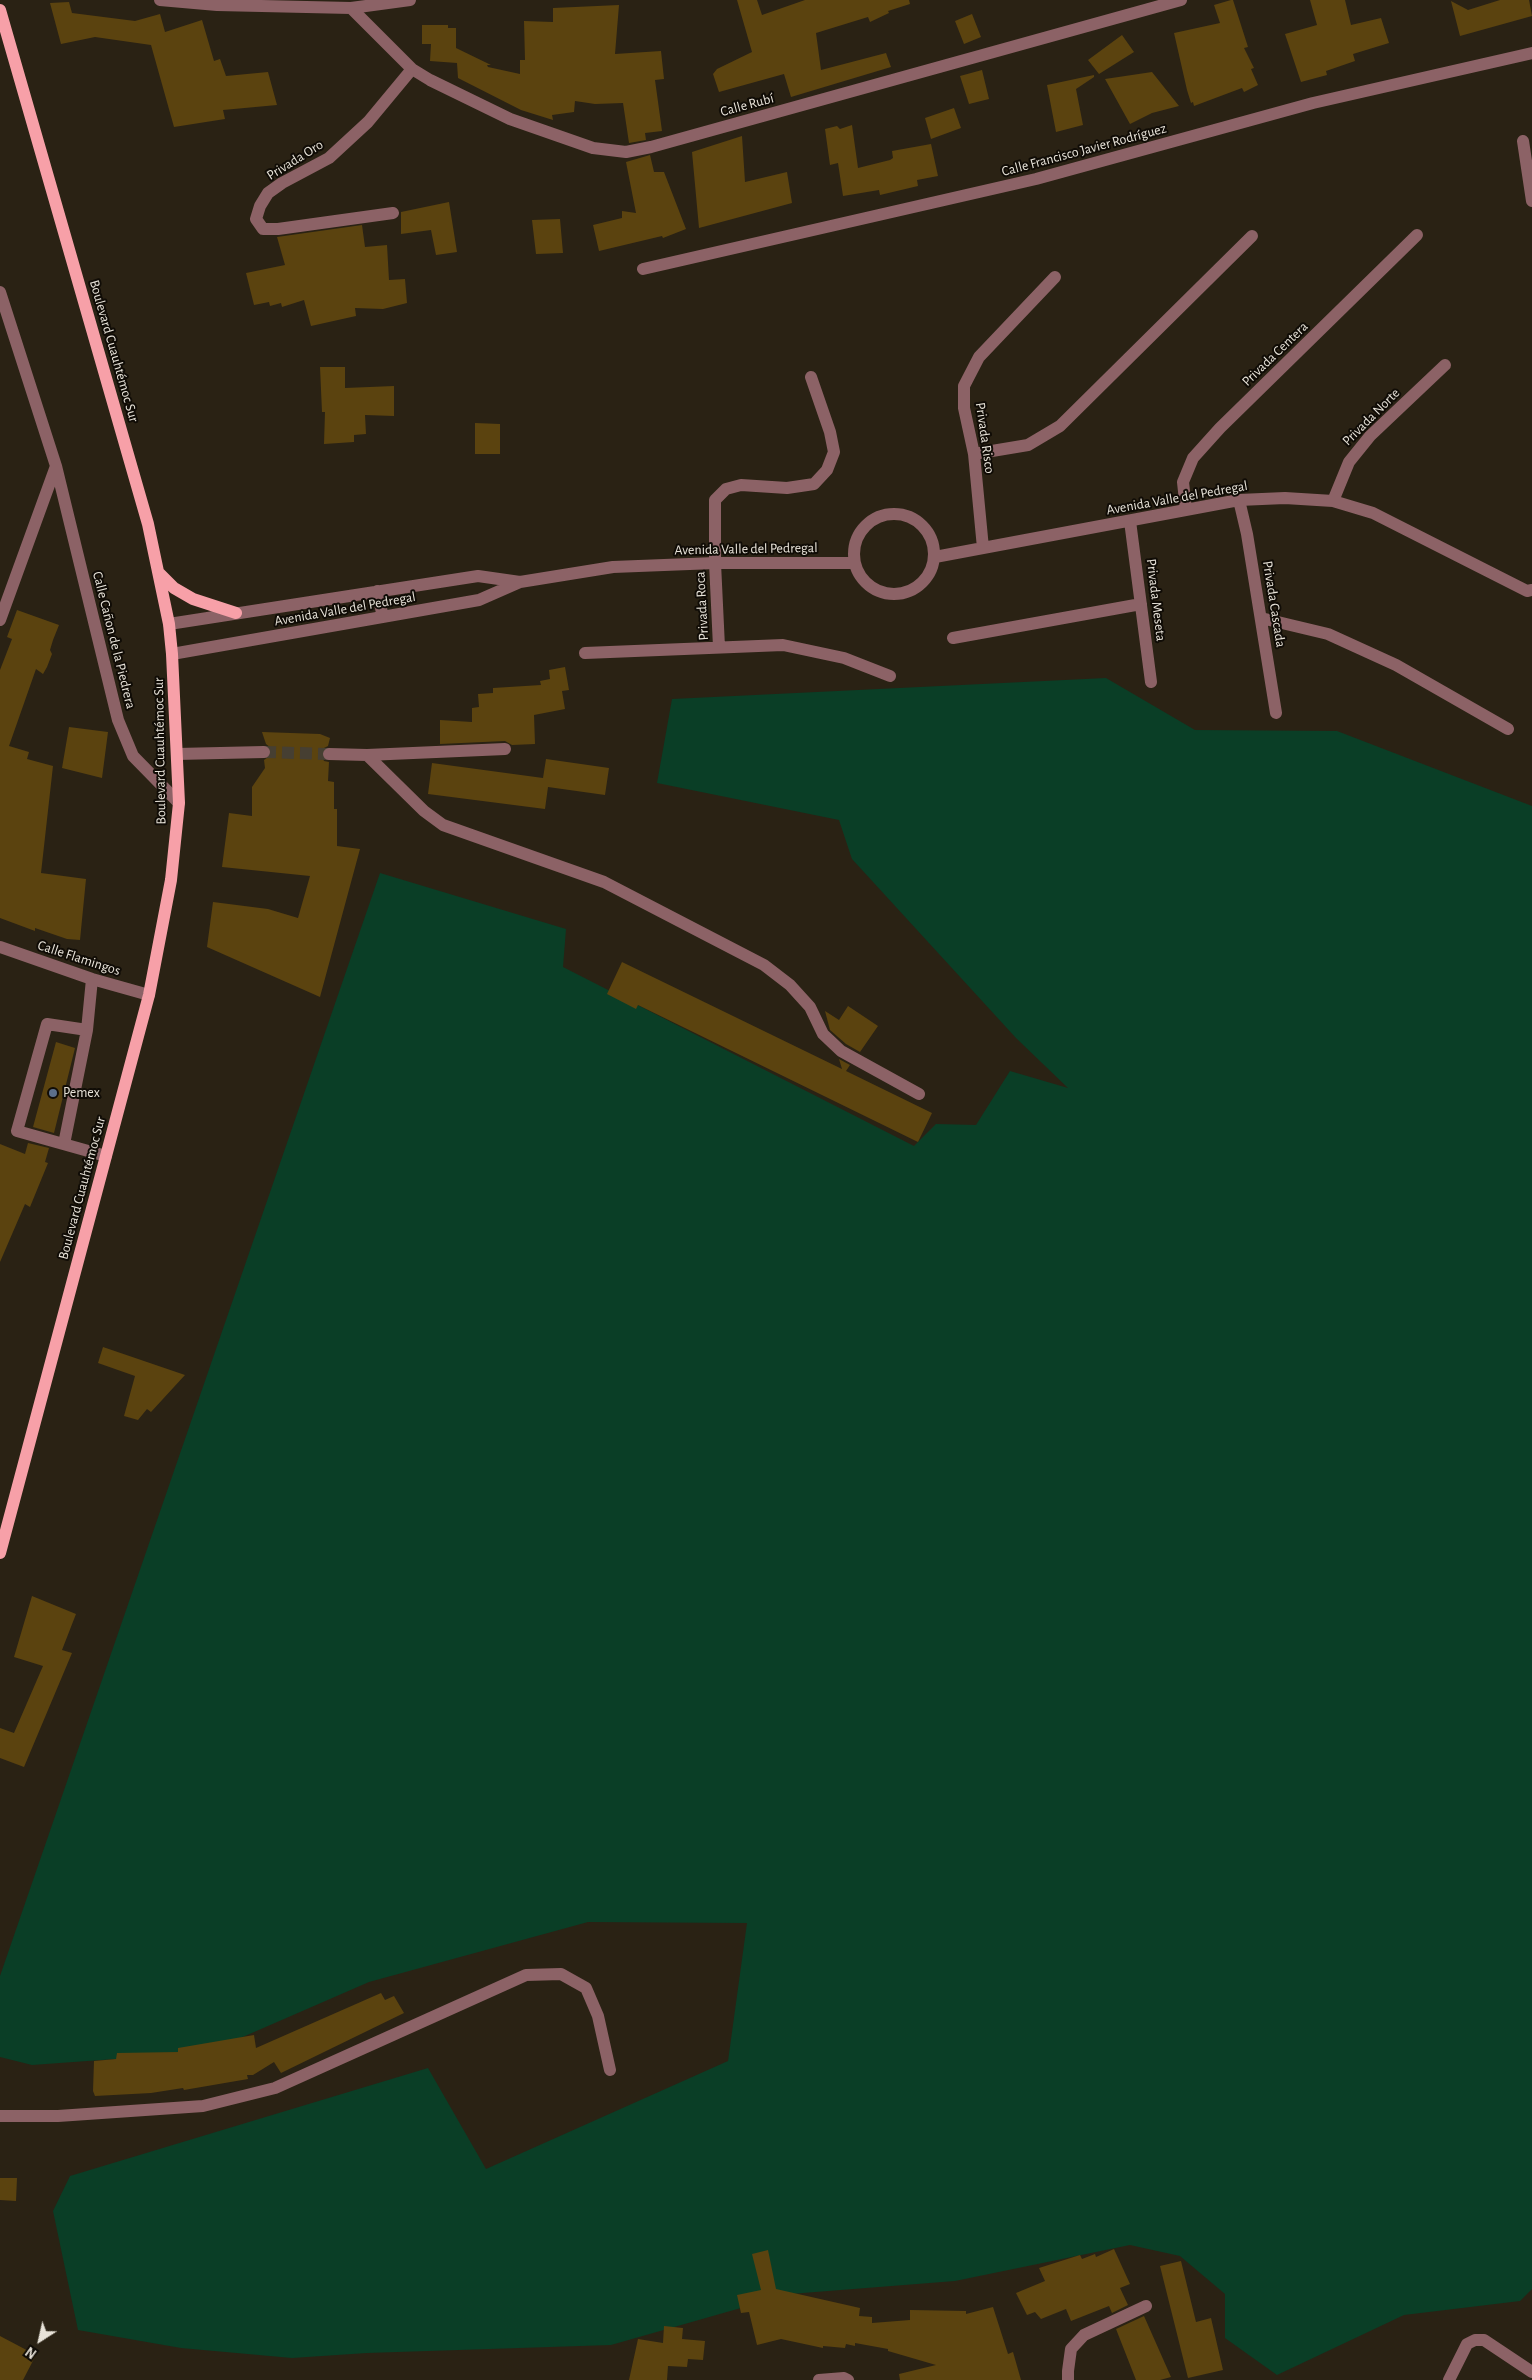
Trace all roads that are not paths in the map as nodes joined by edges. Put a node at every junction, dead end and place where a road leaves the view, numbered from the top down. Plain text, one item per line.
1 (160, 0) edge
2 (410, 0) edge
3 (1181, 0) edge
4 (351, 8) junction
5 (0, 10) edge
6 (1532, 54) edge
7 (412, 69) junction
8 (1523, 141) dead end
9 (1532, 201) edge
10 (392, 213) dead end
11 (1417, 234) dead end
12 (1252, 236) dead end
13 (643, 269) dead end
14 (1055, 277) dead end
15 (0, 292) edge
16 (1445, 366) dead end
17 (811, 377) dead end
18 (974, 454) junction
19 (56, 466) junction
20 (1240, 500) junction
21 (1332, 501) junction
22 (1186, 510) junction
23 (1130, 521) junction
24 (983, 548) junction
25 (935, 557) junction
26 (714, 563) junction
27 (855, 564) junction
28 (159, 573) junction
29 (520, 582) junction
30 (1530, 590) edge
31 (377, 591) junction
32 (1141, 604) junction
33 (236, 613) junction
34 (383, 617) junction
35 (1261, 618) junction
36 (0, 620) edge
37 (169, 624) junction
38 (953, 638) dead end
39 (719, 647) junction
40 (585, 653) dead end
41 (172, 654) junction
42 (890, 676) dead end
43 (1151, 682) dead end
44 (1276, 713) dead end
45 (1508, 729) dead end
46 (505, 748) dead end
47 (264, 752) tunnel mouth
48 (177, 754) junction
49 (329, 754) tunnel mouth
50 (367, 755) junction
51 (179, 803) junction
52 (0, 947) edge
53 (92, 979) junction
54 (149, 995) junction
55 (87, 1030) junction
56 (920, 1094) dead end
57 (64, 1144) junction
58 (106, 1156) junction
59 (0, 1553) edge
60 (610, 2070) dead end
61 (0, 2116) edge
62 (1146, 2306) dead end
63 (1532, 2372) edge
64 (819, 2380) edge
65 (848, 2380) edge
66 (1068, 2380) edge
67 (1449, 2380) edge

1 - 4 street
2 - 4 street
3 - 7 street, Calle Rubí
4 - 7 street, Calle Rubí
5 - 28 main road, Boulevard Cuauhtémoc Sur
6 - 13 street, Calle Francisco Javier Rodríguez
7 - 10 street, Privada Oro
8 - 9 street
11 - 22 street, Privada Centera
12 - 18 street
14 - 18 street, Privada Risco
15 - 19 street, Calle Cañon de la Piedrera
16 - 21 street, Privada Norte
17 - 26 street, Privada Roca
18 - 24 street, Privada Risco
19 - 36 street
19 - 51 street, Calle Cañon de la Piedrera
20 - 21 street, Avenida Valle del Pedregal
20 - 22 street, Avenida Valle del Pedregal
20 - 35 street, Privada Cascada
21 - 30 street, Avenida Valle del Pedregal
22 - 23 street, Avenida Valle del Pedregal
23 - 24 street, Avenida Valle del Pedregal
23 - 32 street, Privada Meseta
24 - 25 street, Avenida Valle del Pedregal
25 - 27 street
25 - 27 street
26 - 27 street, Avenida Valle del Pedregal
26 - 29 street, Avenida Valle del Pedregal
26 - 39 street, Privada Roca
28 - 33 main road
28 - 37 main road, Boulevard Cuauhtémoc Sur
29 - 31 street, Avenida Valle del Pedregal
29 - 34 street, Avenida Valle del Pedregal
31 - 33 street, Avenida Valle del Pedregal
31 - 34 street
32 - 38 street
32 - 43 street, Privada Meseta
33 - 37 street, Avenida Valle del Pedregal
34 - 41 street, Avenida Valle del Pedregal
35 - 44 street, Privada Cascada
35 - 45 street
37 - 41 main road, Boulevard Cuauhtémoc Sur
39 - 40 street
39 - 42 street
41 - 48 main road, Boulevard Cuauhtémoc Sur
46 - 50 street
47 - 48 street
48 - 51 main road, Boulevard Cuauhtémoc Sur
49 - 50 street
50 - 56 street
51 - 54 main road, Boulevard Cuauhtémoc Sur
52 - 53 street, Calle Flamingos
53 - 54 street, Calle Flamingos
53 - 55 street
54 - 58 main road, Boulevard Cuauhtémoc Sur
55 - 57 street
55 - 57 street
57 - 58 street
58 - 59 main road, Boulevard Cuauhtémoc Sur
60 - 61 street
62 - 66 street
63 - 67 street
64 - 65 street

